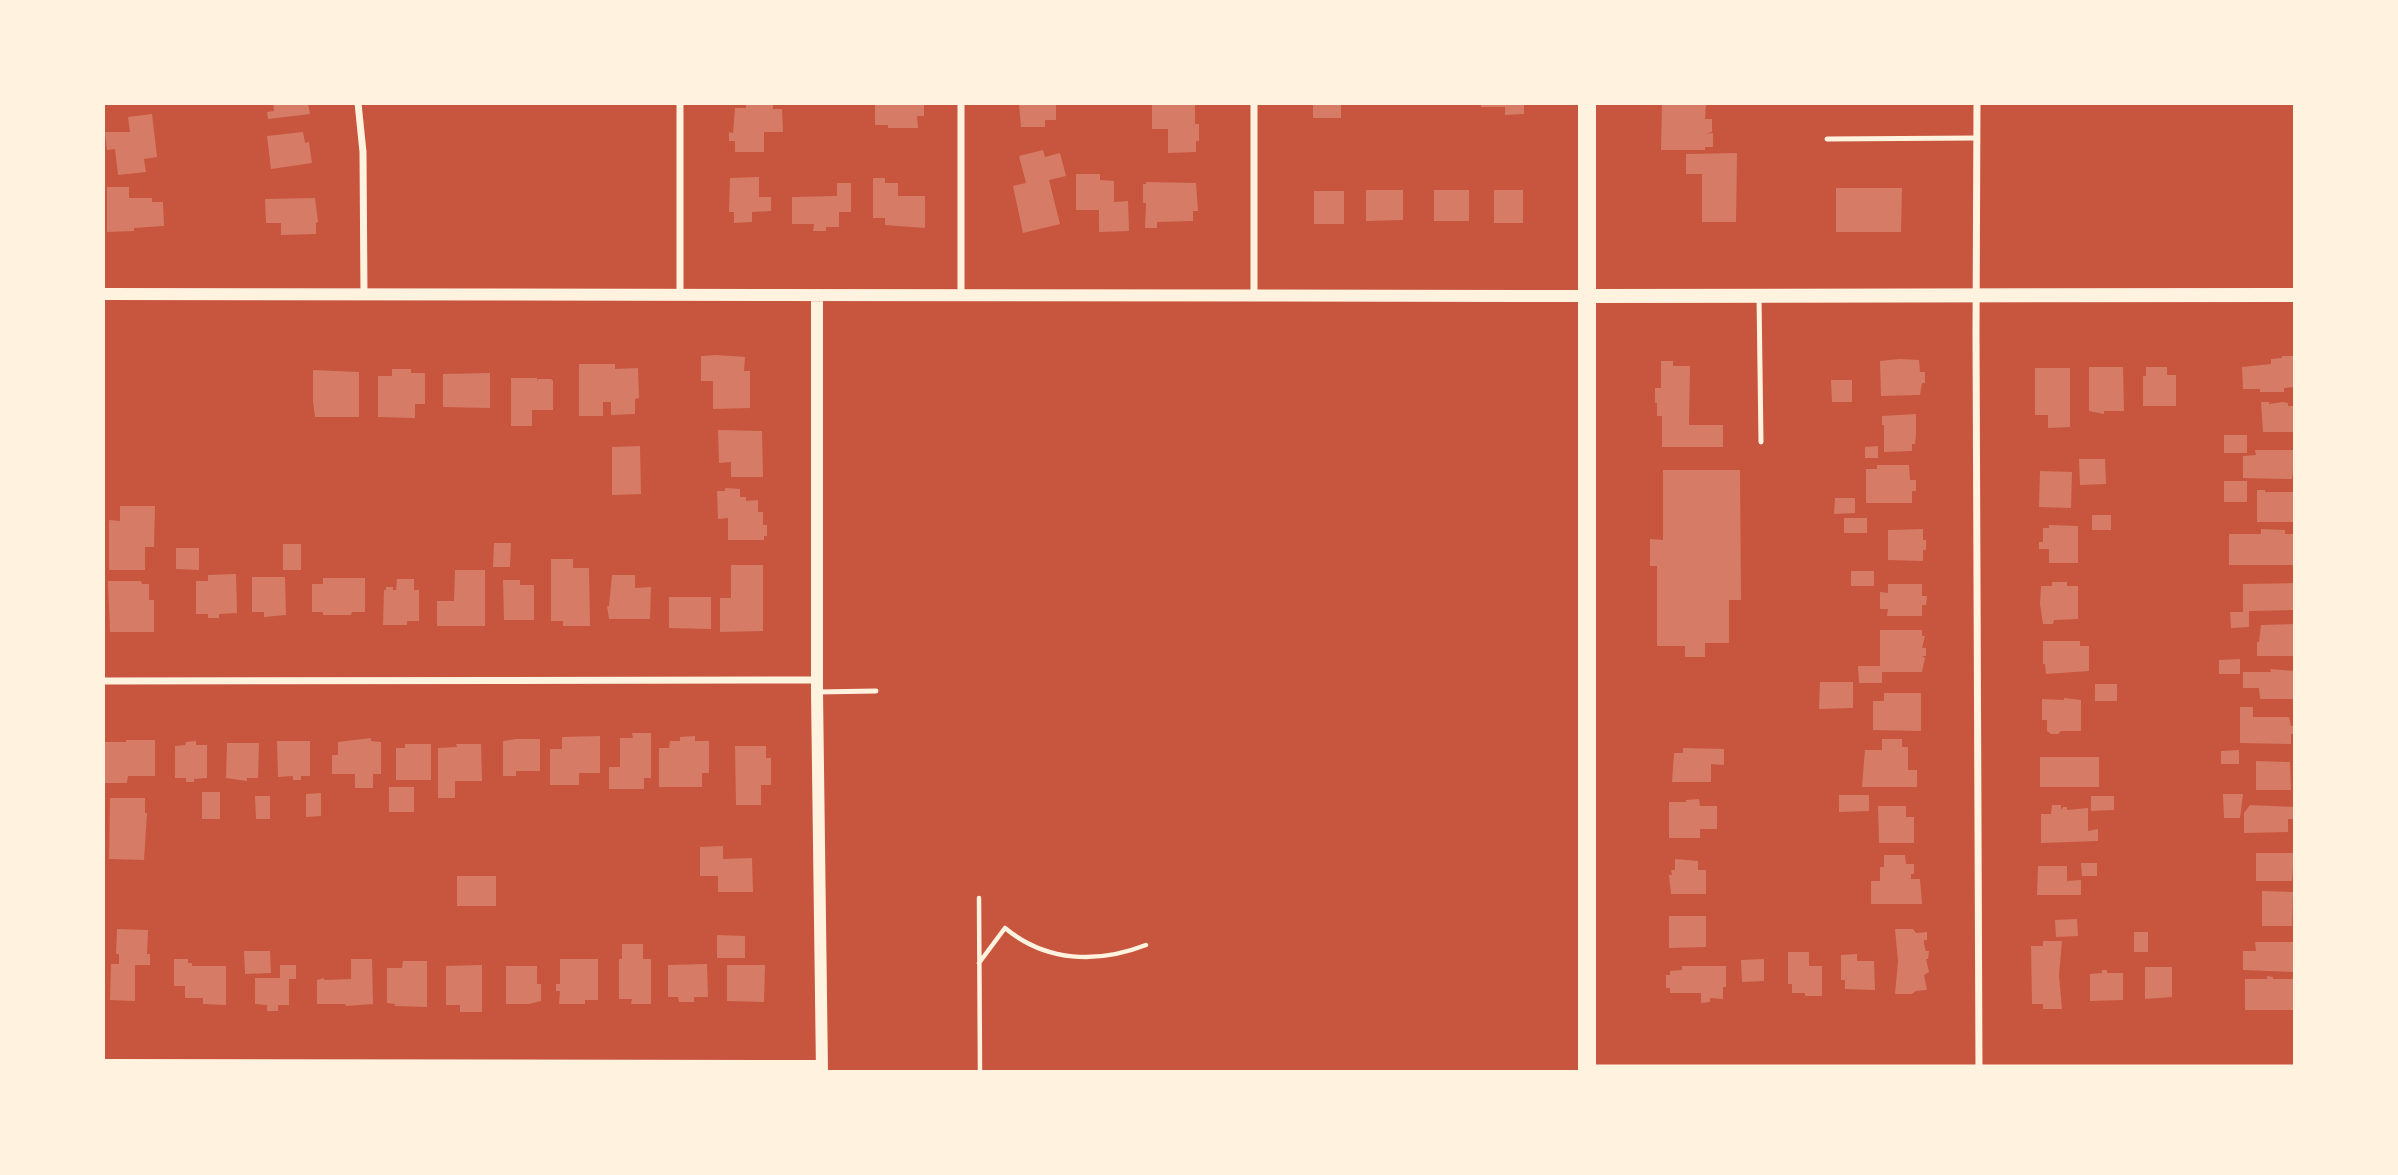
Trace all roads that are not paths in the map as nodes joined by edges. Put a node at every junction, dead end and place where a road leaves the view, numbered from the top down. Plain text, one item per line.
1 (358, 103) edge
2 (680, 103) edge
3 (961, 103) edge
4 (1254, 103) edge
5 (1587, 103) edge
6 (1977, 103) edge
7 (1977, 138) junction
8 (1827, 139) dead end
9 (103, 294) edge
10 (1254, 294) junction
11 (364, 295) junction
12 (680, 295) junction
13 (817, 295) junction
14 (961, 295) junction
15 (2295, 295) edge
16 (1588, 296) junction
17 (1759, 296) junction
18 (1976, 297) junction
19 (1760, 442) dead end
20 (103, 681) edge
21 (817, 686) junction
22 (876, 691) dead end
23 (103, 1065) edge
24 (2295, 1068) edge
25 (822, 1069) edge
26 (1587, 1070) edge
27 (1790, 1070) edge
28 (1979, 1070) edge

1 - 11 street
2 - 12 street
3 - 14 street
4 - 10 street
5 - 16 main road
6 - 7 street
7 - 8 lane
7 - 18 street
9 - 11 street
10 - 14 street
10 - 16 street
11 - 12 street
12 - 13 street
13 - 14 street
13 - 21 street
15 - 18 main road
16 - 17 main road
16 - 26 main road
17 - 18 main road
17 - 19 lane
18 - 28 street
20 - 21 street
21 - 22 lane
21 - 25 street
23 - 25 street
24 - 28 street
26 - 27 street
27 - 28 street

